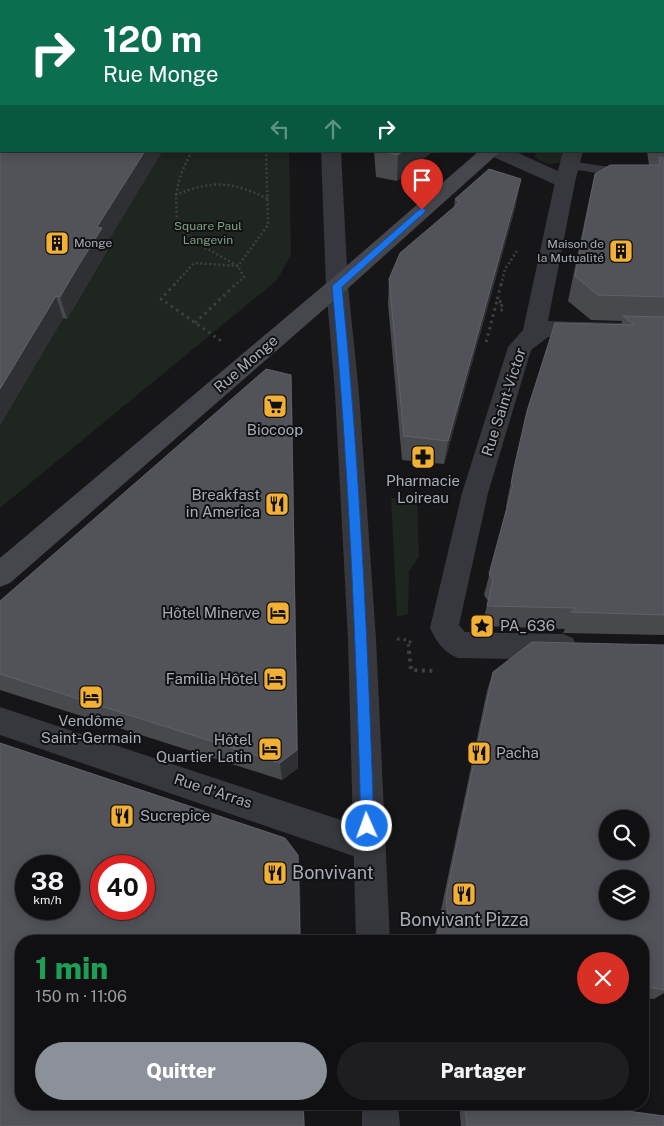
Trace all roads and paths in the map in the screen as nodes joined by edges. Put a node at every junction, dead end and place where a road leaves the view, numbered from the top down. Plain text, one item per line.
1 (191, 152) edge
2 (266, 152) edge
3 (331, 152) edge
4 (490, 152) edge
5 (501, 152) edge
6 (569, 166) edge
7 (664, 178) edge
8 (174, 195) junction
9 (268, 199) junction
10 (517, 251) dead end
11 (238, 266) junction
12 (337, 286) junction
13 (497, 301) junction
14 (503, 310) dead end
15 (195, 323) junction
16 (664, 332) edge
17 (534, 334) junction
18 (487, 339) edge
19 (225, 343) dead end
20 (0, 575) edge
21 (420, 646) dead end
22 (585, 648) edge
23 (412, 670) dead end
24 (0, 721) edge
25 (368, 845) junction
26 (372, 935) edge
27 (380, 1110) edge
28 (381, 1126) edge

1 - 8 path
2 - 9 path
3 - 12 street
4 - 12 main road, Rue Monge
5 - 6 street
6 - 7 lane
6 - 17 street, Rue Saint-Victor
8 - 9 path
8 - 11 path
9 - 11 path
10 - 13 path
11 - 15 path
11 - 15 path
12 - 20 main road, Rue Monge
12 - 25 street
13 - 14 path
13 - 18 path
15 - 19 path
16 - 17 street
17 - 22 street, Rue Saint-Victor
21 - 23 path
24 - 25 street, Rue d'Arras
25 - 26 street
27 - 28 street

